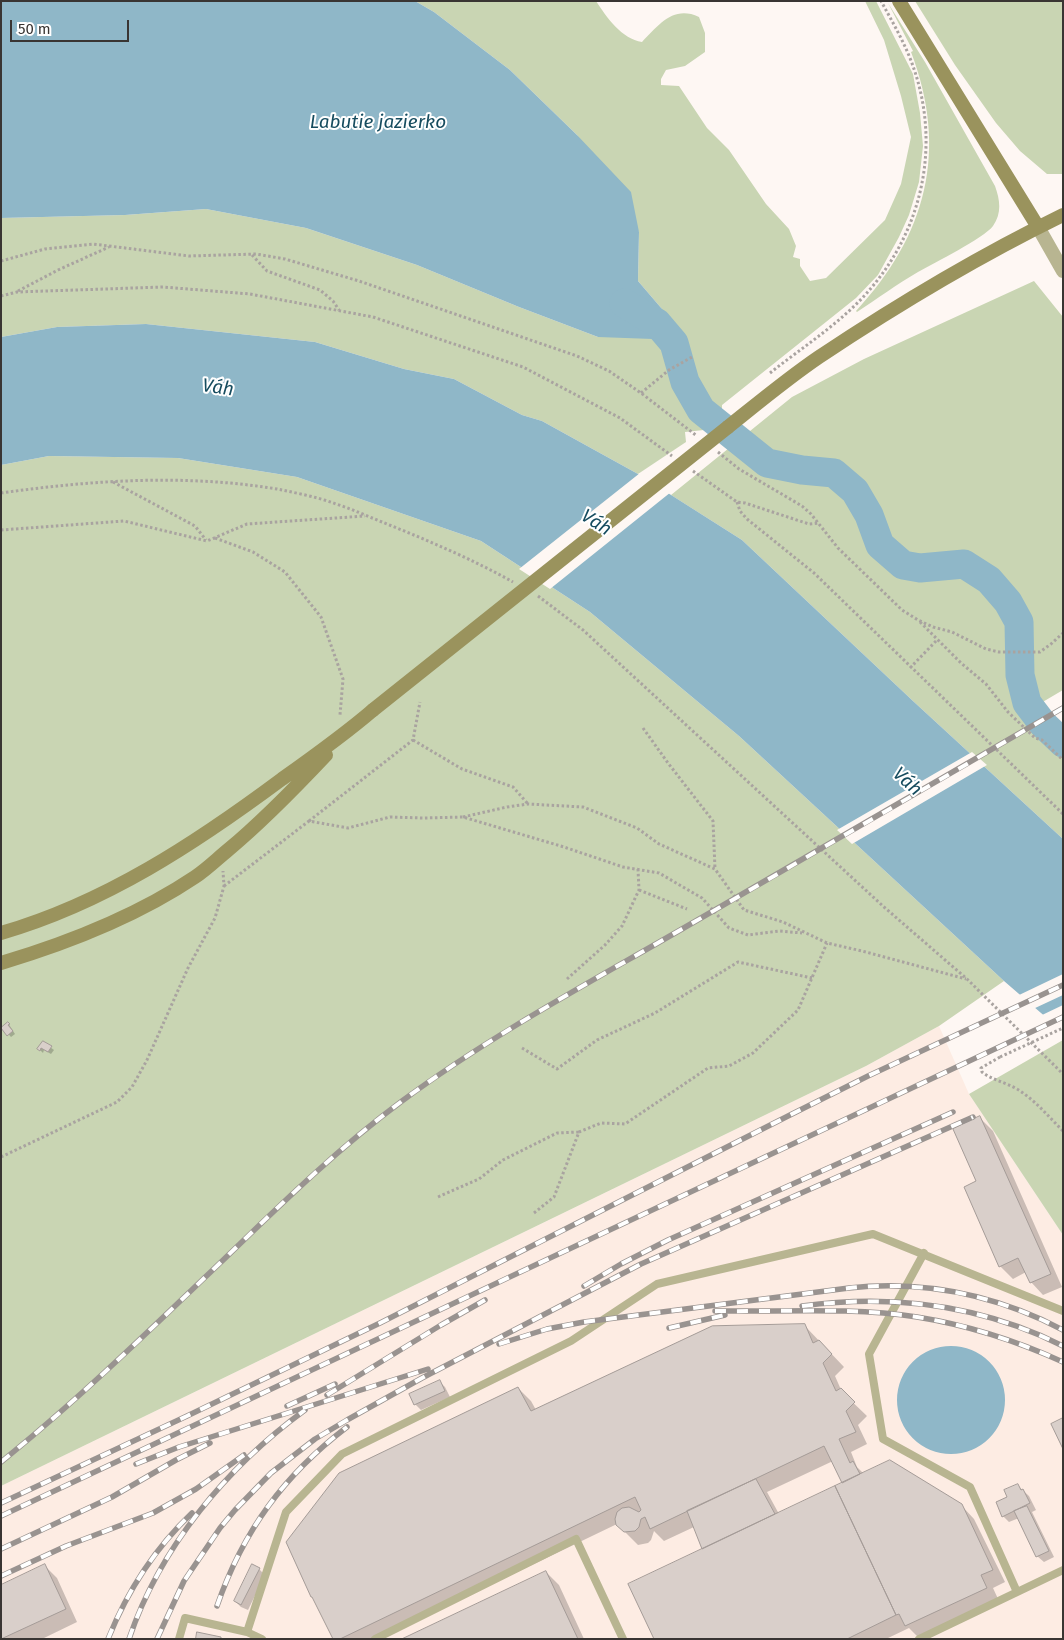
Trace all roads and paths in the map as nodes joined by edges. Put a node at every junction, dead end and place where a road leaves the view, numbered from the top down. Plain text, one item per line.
1 (880, 1) edge
2 (899, 1) edge
3 (1063, 215) edge
4 (1038, 227) junction
5 (111, 246) junction
6 (252, 254) junction
7 (1, 261) edge
8 (1063, 270) edge
9 (17, 292) junction
10 (1, 296) edge
11 (339, 310) junction
12 (692, 357) dead end
13 (765, 377) dead end
14 (641, 393) junction
15 (701, 440) dead end
16 (716, 451) dead end
17 (674, 457) dead end
18 (690, 469) dead end
19 (112, 482) junction
20 (1, 493) edge
21 (737, 502) junction
22 (366, 516) junction
23 (819, 524) junction
24 (1, 530) edge
25 (215, 538) junction
26 (207, 541) junction
27 (520, 586) dead end
28 (537, 595) dead end
29 (918, 620) junction
30 (1063, 633) edge
31 (937, 640) junction
32 (910, 668) junction
33 (420, 702) dead end
34 (340, 715) dead end
35 (352, 728) junction
36 (643, 728) dead end
37 (413, 740) junction
38 (1063, 760) edge
39 (528, 804) junction
40 (1063, 814) edge
41 (463, 818) junction
42 (309, 822) junction
43 (638, 869) junction
44 (715, 869) junction
45 (224, 873) dead end
46 (224, 886) junction
47 (639, 890) junction
48 (687, 909) dead end
49 (1, 933) edge
50 (802, 933) junction
51 (828, 943) junction
52 (1, 963) edge
53 (812, 978) junction
54 (567, 979) dead end
55 (967, 980) junction
56 (1063, 1028) edge
57 (522, 1048) dead end
58 (1063, 1074) edge
59 (1063, 1131) edge
60 (580, 1132) junction
61 (1, 1157) edge
62 (438, 1197) dead end
63 (534, 1213) dead end
64 (924, 1253) junction
65 (1063, 1311) edge
66 (1063, 1570) edge
67 (1017, 1592) junction
68 (247, 1632) junction
69 (180, 1639) edge
70 (262, 1639) edge
71 (375, 1639) edge
72 (623, 1639) edge
73 (918, 1639) edge

1 - 13 path
2 - 4 main road
3 - 4 main road
4 - 8 street
4 - 35 main road, bridge
5 - 6 path
5 - 7 path
5 - 9 path
6 - 11 path
6 - 14 path
9 - 10 path
9 - 11 path
11 - 17 path
12 - 14 path
14 - 15 path
16 - 23 path
18 - 21 path
19 - 20 path
19 - 22 path
19 - 26 path
21 - 23 path
21 - 32 path
22 - 25 path
22 - 27 path
23 - 29 path
24 - 26 path
25 - 26 path
25 - 34 path
28 - 55 path
29 - 30 path
29 - 31 path
31 - 32 path
31 - 38 path
32 - 40 path
33 - 37 path
35 - 49 main road
35 - 52 main road
36 - 44 path
37 - 39 path
37 - 42 path
39 - 41 path
39 - 44 path
41 - 42 path
41 - 43 path
42 - 46 path
43 - 47 path
43 - 50 path
44 - 50 path
45 - 46 path
46 - 61 path
47 - 48 path
47 - 54 path
50 - 51 path
51 - 53 path
51 - 55 path
53 - 57 path
53 - 60 path
55 - 58 path
56 - 59 path, bridge
60 - 62 path
60 - 63 path
64 - 65 lane
64 - 67 lane
64 - 68 lane
66 - 67 lane
67 - 73 lane
68 - 69 lane
68 - 70 lane
71 - 72 lane

